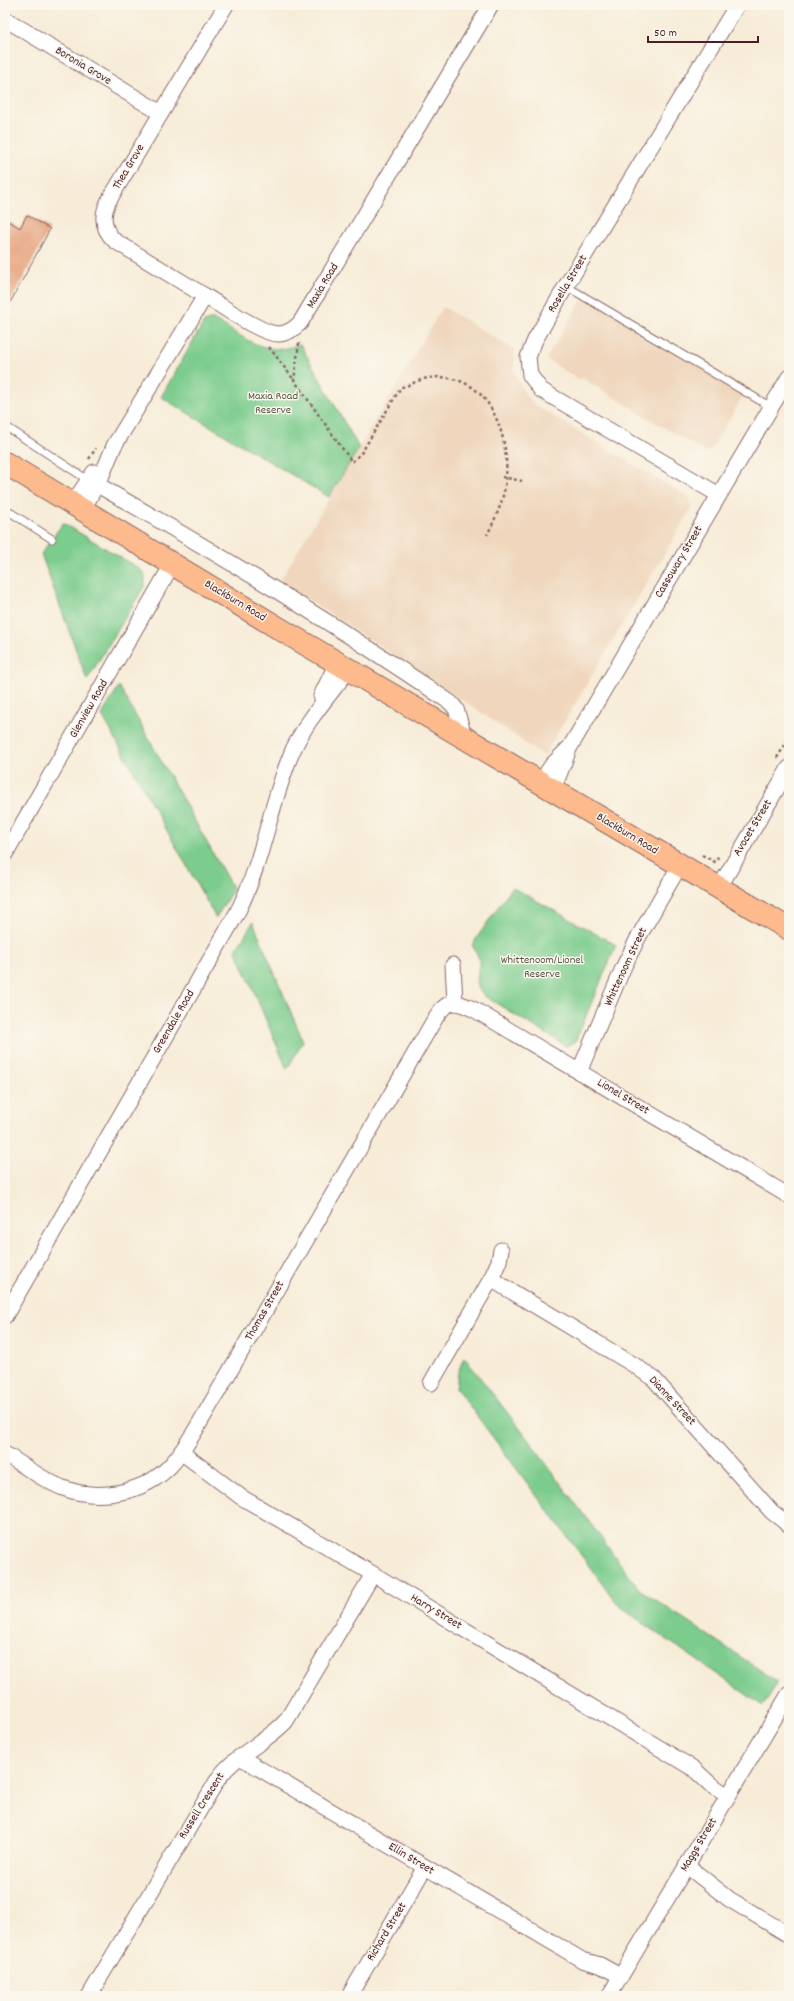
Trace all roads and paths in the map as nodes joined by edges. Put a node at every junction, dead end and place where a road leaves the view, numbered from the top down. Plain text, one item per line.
1 (226, 5) edge
2 (491, 5) edge
3 (737, 5) edge
4 (5, 19) edge
5 (161, 113) junction
6 (566, 286) junction
7 (205, 296) junction
8 (295, 344) dead end
9 (269, 347) dead end
10 (274, 348) dead end
11 (789, 377) edge
12 (771, 407) junction
13 (5, 426) edge
14 (6, 468) edge
15 (502, 477) dead end
16 (506, 478) junction
17 (522, 481) dead end
18 (92, 483) junction
19 (719, 496) junction
20 (78, 506) junction
21 (5, 509) edge
22 (487, 535) dead end
23 (52, 539) dead end
24 (173, 563) junction
25 (343, 666) junction
26 (789, 738) edge
27 (465, 739) junction
28 (773, 764) dead end
29 (789, 768) edge
30 (547, 786) junction
31 (723, 849) dead end
32 (5, 854) edge
33 (687, 858) junction
34 (719, 888) junction
35 (789, 929) edge
36 (453, 965) dead end
37 (454, 1002) junction
38 (579, 1072) junction
39 (789, 1196) edge
40 (501, 1250) dead end
41 (491, 1279) junction
42 (5, 1316) edge
43 (431, 1383) dead end
44 (181, 1452) junction
45 (5, 1454) edge
46 (789, 1525) edge
47 (373, 1574) junction
48 (789, 1694) edge
49 (240, 1757) junction
50 (731, 1791) junction
51 (425, 1867) junction
52 (683, 1870) junction
53 (789, 1935) edge
54 (615, 1986) edge
55 (89, 1996) edge
56 (349, 1996) edge

1 - 5 street, Thea Grove
2 - 7 street, Maxia Road
3 - 6 street, Rosella Street
4 - 5 street, Boronia Grove
5 - 7 street, Thea Grove
6 - 12 lane
6 - 19 street, Rosella Street
7 - 18 street
8 - 16 path
9 - 10 path
11 - 12 street, Cassowary Street
12 - 19 street, Cassowary Street
13 - 18 lane
14 - 20 main road, Blackburn Road
15 - 16 path
16 - 17 path
16 - 22 path
18 - 20 street
18 - 27 street
19 - 30 street, Cassowary Street
20 - 24 main road, Blackburn Road
21 - 23 lane
24 - 25 main road, Blackburn Road
24 - 32 street, Glenview Road
25 - 27 main road, Blackburn Road
25 - 42 street, Greendale Road
26 - 28 path
27 - 30 main road, Blackburn Road
29 - 34 street, Avocet Street
30 - 33 main road, Blackburn Road
31 - 33 path
33 - 34 main road, Blackburn Road
33 - 38 street, Whittenoom Street
34 - 35 main road, Blackburn Road
36 - 37 street
37 - 38 street, Lionel Street
37 - 44 street, Thomas Street
38 - 39 street, Lionel Street
40 - 41 street
41 - 43 street
41 - 46 street, Dianne Street
44 - 45 street, Thomas Street
44 - 47 street, Harry Street
47 - 49 street, Russell Crescent
47 - 50 street, Harry Street
48 - 50 street, Maggs Street
49 - 51 street, Ellin Street
49 - 55 street, Russell Crescent
50 - 52 street, Maggs Street
51 - 54 street, Ellin Street
51 - 56 street, Richard Street
52 - 53 street
52 - 54 street, Maggs Street

